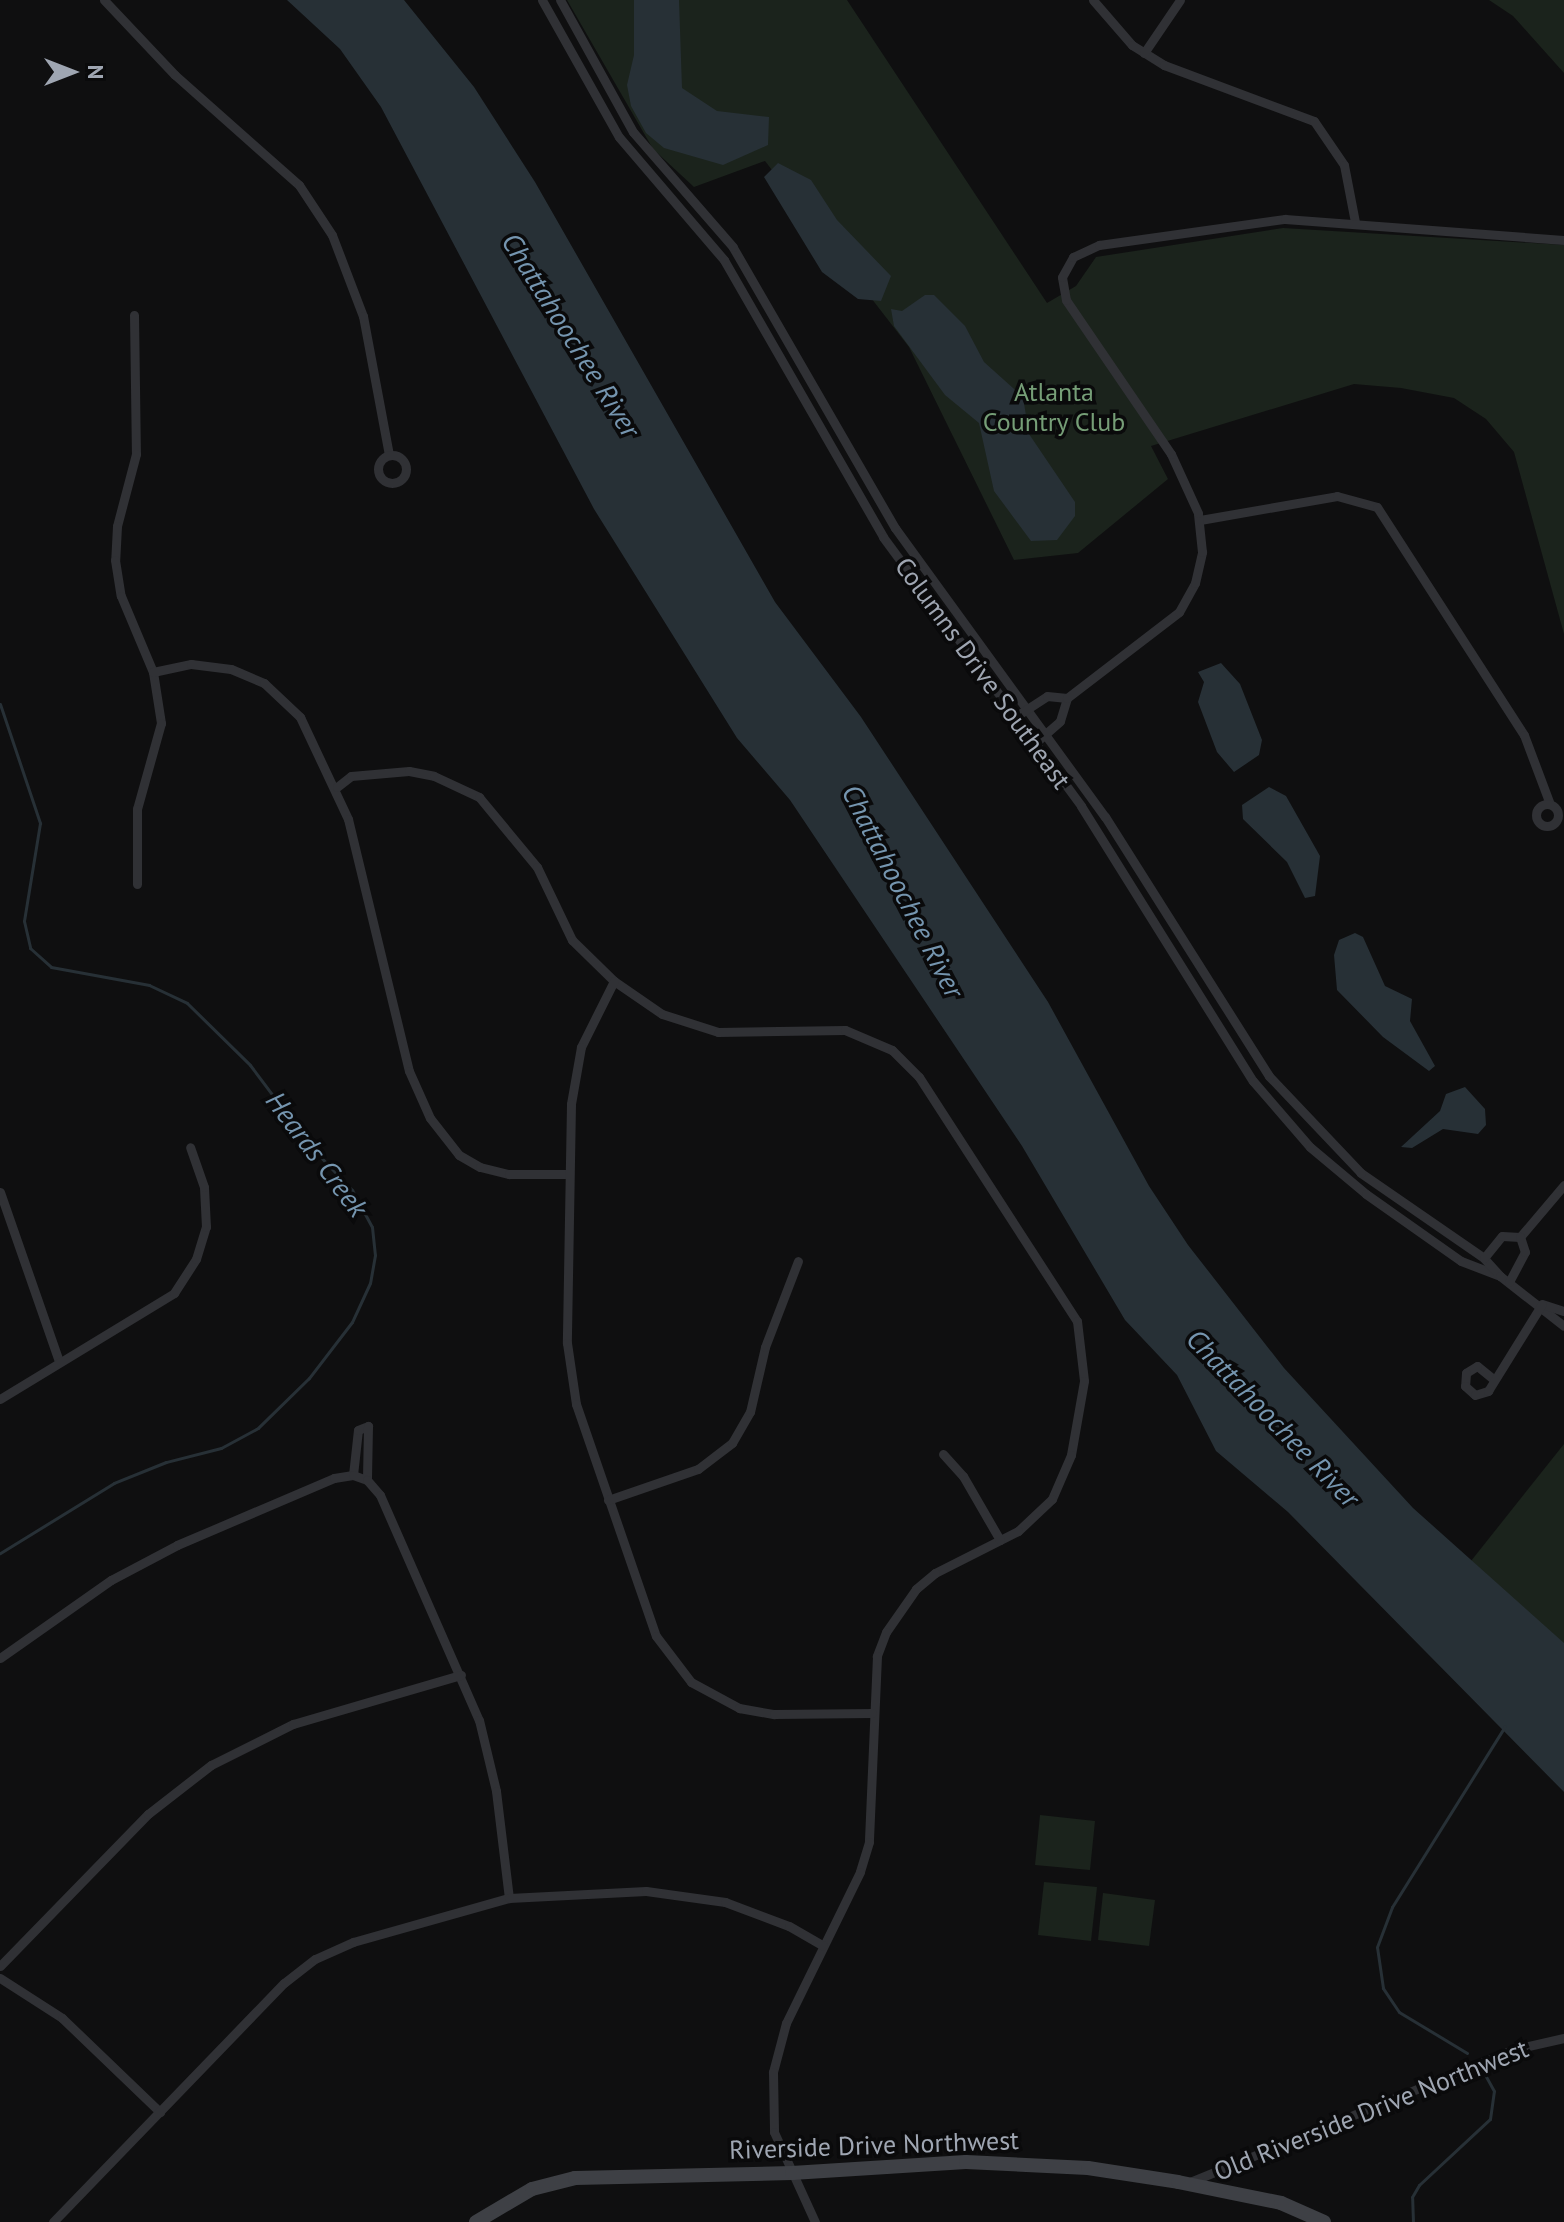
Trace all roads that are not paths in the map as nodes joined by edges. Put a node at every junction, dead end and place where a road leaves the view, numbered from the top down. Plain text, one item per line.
1 (104, 0) edge
2 (542, 0) edge
3 (560, 0) edge
4 (1093, 0) edge
5 (1180, 0) edge
6 (1144, 53) junction
7 (1355, 222) junction
8 (1564, 240) edge
9 (134, 315) dead end
10 (389, 455) dead end
11 (1200, 520) junction
12 (153, 672) junction
13 (1067, 698) junction
14 (1026, 708) junction
15 (1015, 717) junction
16 (1046, 735) junction
17 (1035, 743) junction
18 (337, 787) junction
19 (1550, 804) dead end
20 (137, 884) dead end
21 (614, 981) junction
22 (190, 1147) dead end
23 (569, 1174) junction
24 (1564, 1185) edge
25 (1, 1196) edge
26 (1520, 1237) junction
27 (1484, 1258) junction
28 (798, 1261) dead end
29 (1500, 1276) junction
30 (1509, 1282) junction
31 (1542, 1304) junction
32 (1564, 1311) edge
33 (1564, 1326) edge
34 (59, 1361) junction
35 (1492, 1378) dead end
36 (0, 1399) edge
37 (943, 1454) dead end
38 (353, 1475) junction
39 (367, 1480) junction
40 (608, 1500) junction
41 (1000, 1540) junction
42 (0, 1658) edge
43 (461, 1675) junction
44 (872, 1713) junction
45 (509, 1898) junction
46 (823, 1946) junction
47 (0, 1966) edge
48 (0, 1978) edge
49 (1564, 2038) edge
50 (160, 2112) junction
51 (792, 2173) junction
52 (1178, 2182) junction
53 (53, 2222) edge
54 (476, 2222) edge
55 (815, 2222) edge
56 (1324, 2222) edge

1 - 10 street
2 - 15 street, Columns Drive Southeast
3 - 14 street, Columns Drive Southeast
4 - 6 street
5 - 6 street
6 - 7 street
7 - 8 street
7 - 11 street
9 - 12 street
11 - 13 street
11 - 19 street
12 - 18 street
12 - 20 street
13 - 14 street
13 - 16 street
14 - 15 street
14 - 16 street, Columns Drive Southeast
15 - 17 street, Columns Drive Southeast
16 - 17 street
16 - 27 street, Columns Drive Southeast
17 - 29 street, Columns Drive Southeast
18 - 21 street
18 - 23 street
21 - 23 street
21 - 41 street
22 - 34 street
23 - 40 street
24 - 26 street
25 - 34 street
26 - 27 street
26 - 30 street
27 - 29 street, Columns Drive Southeast
28 - 40 street
29 - 30 street, Columns Drive Southeast
30 - 31 street, Columns Drive Southeast
31 - 32 street, Columns Drive Southeast
31 - 33 street, Columns Drive Southeast
31 - 35 street
34 - 36 street
37 - 41 street
38 - 39 street
38 - 39 street
38 - 42 street
39 - 43 street
40 - 44 street
41 - 44 street
43 - 45 street
43 - 47 street
44 - 46 street
45 - 46 street
45 - 50 street
46 - 51 street
48 - 50 street
49 - 52 street, Old Riverside Drive Northwest
50 - 53 street
51 - 52 street, Riverside Drive Northwest
51 - 54 street, Riverside Drive Northwest
51 - 55 street
52 - 56 street, Riverside Drive Northwest

